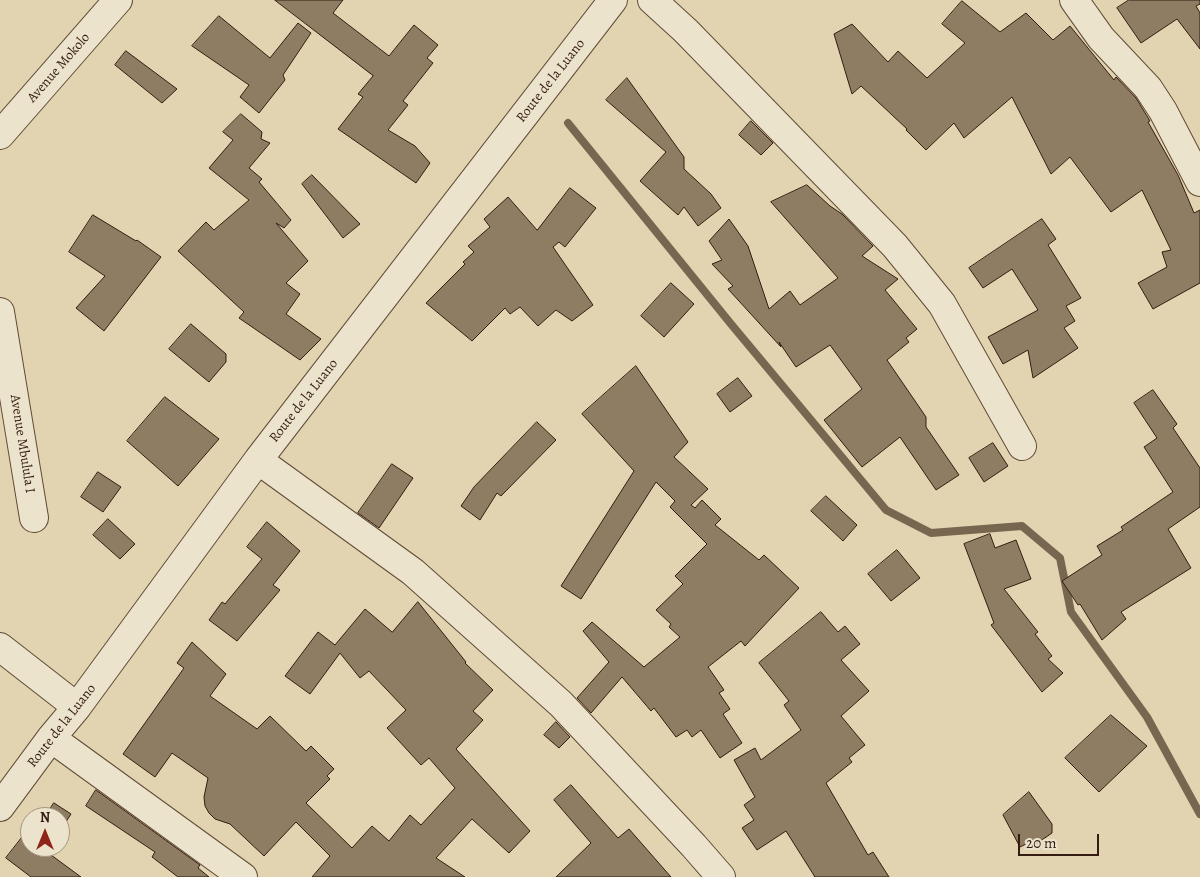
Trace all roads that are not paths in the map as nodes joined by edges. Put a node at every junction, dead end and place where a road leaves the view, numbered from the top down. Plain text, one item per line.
1 (118, 0) edge
2 (613, 0) edge
3 (652, 0) edge
4 (1074, 0) edge
5 (0, 135) edge
6 (1200, 182) edge
7 (0, 312) edge
8 (1022, 446) dead end
9 (258, 460) junction
10 (34, 518) dead end
11 (0, 647) edge
12 (77, 707) junction
13 (51, 738) junction
14 (0, 807) edge
15 (243, 877) edge
16 (721, 877) edge

1 - 5 street, Avenue Mokolo
2 - 9 street, Route de la Luano
3 - 8 street
4 - 6 street
7 - 10 street, Avenue Mbulula I
9 - 12 street, Route de la Luano
9 - 16 street
11 - 12 street
12 - 13 street, Route de la Luano
13 - 14 street, Route de la Luano
13 - 15 street

